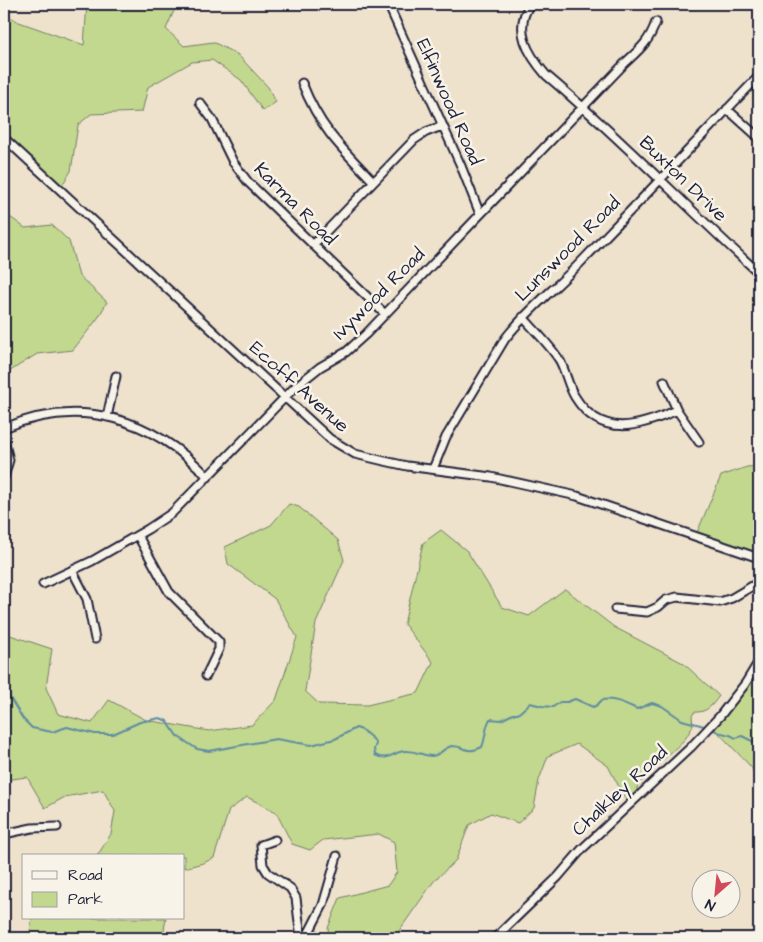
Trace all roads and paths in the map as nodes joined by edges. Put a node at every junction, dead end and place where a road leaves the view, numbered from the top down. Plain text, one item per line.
1 (388, 4) edge
2 (530, 4) edge
3 (656, 22) dead end
4 (759, 76) edge
5 (302, 83) dead end
6 (200, 103) dead end
7 (583, 108) junction
8 (727, 109) junction
9 (442, 126) junction
10 (757, 136) dead end
11 (4, 138) edge
12 (660, 179) junction
13 (374, 181) junction
14 (480, 214) junction
15 (313, 245) junction
16 (759, 273) edge
17 (385, 314) junction
18 (523, 317) junction
19 (116, 376) dead end
20 (664, 381) dead end
21 (284, 397) junction
22 (677, 410) junction
23 (107, 417) junction
24 (4, 428) edge
25 (4, 440) edge
26 (699, 442) dead end
27 (433, 469) junction
28 (4, 477) edge
29 (208, 477) junction
30 (138, 536) junction
31 (759, 558) edge
32 (73, 572) junction
33 (759, 582) edge
34 (42, 584) dead end
35 (615, 609) dead end
36 (95, 639) dead end
37 (759, 661) edge
38 (206, 676) dead end
39 (57, 827) dead end
40 (4, 834) edge
41 (275, 840) dead end
42 (337, 856) dead end
43 (301, 938) edge
44 (306, 938) edge
45 (495, 938) edge

1 - 9 street, Elfinwood Road
2 - 7 street, Buxton Drive
3 - 7 street, Ivywood Road
4 - 8 street, Lunswood Road
5 - 13 street
6 - 15 street, Karma Road
7 - 12 street, Buxton Drive
7 - 14 street, Ivywood Road
8 - 10 street
8 - 12 street, Lunswood Road
9 - 13 street
9 - 14 street, Elfinwood Road
11 - 21 street, Ecoff Avenue
12 - 16 street, Buxton Drive
12 - 18 street, Lunswood Road
13 - 15 street
14 - 17 street, Ivywood Road
15 - 17 street, Karma Road
17 - 21 street, Ivywood Road
18 - 22 street
18 - 27 street, Lunswood Road
19 - 23 street
20 - 22 street
21 - 27 street, Ecoff Avenue
21 - 29 street, Ivywood Road
22 - 26 street
23 - 24 street
23 - 29 street
25 - 28 street
27 - 31 street, Ecoff Avenue
29 - 30 street, Ivywood Road
30 - 32 street, Ivywood Road
30 - 38 street
32 - 34 street, Ivywood Road
32 - 36 street
33 - 35 street
37 - 45 street, Chalkley Road
39 - 40 street
41 - 43 street
42 - 44 street

